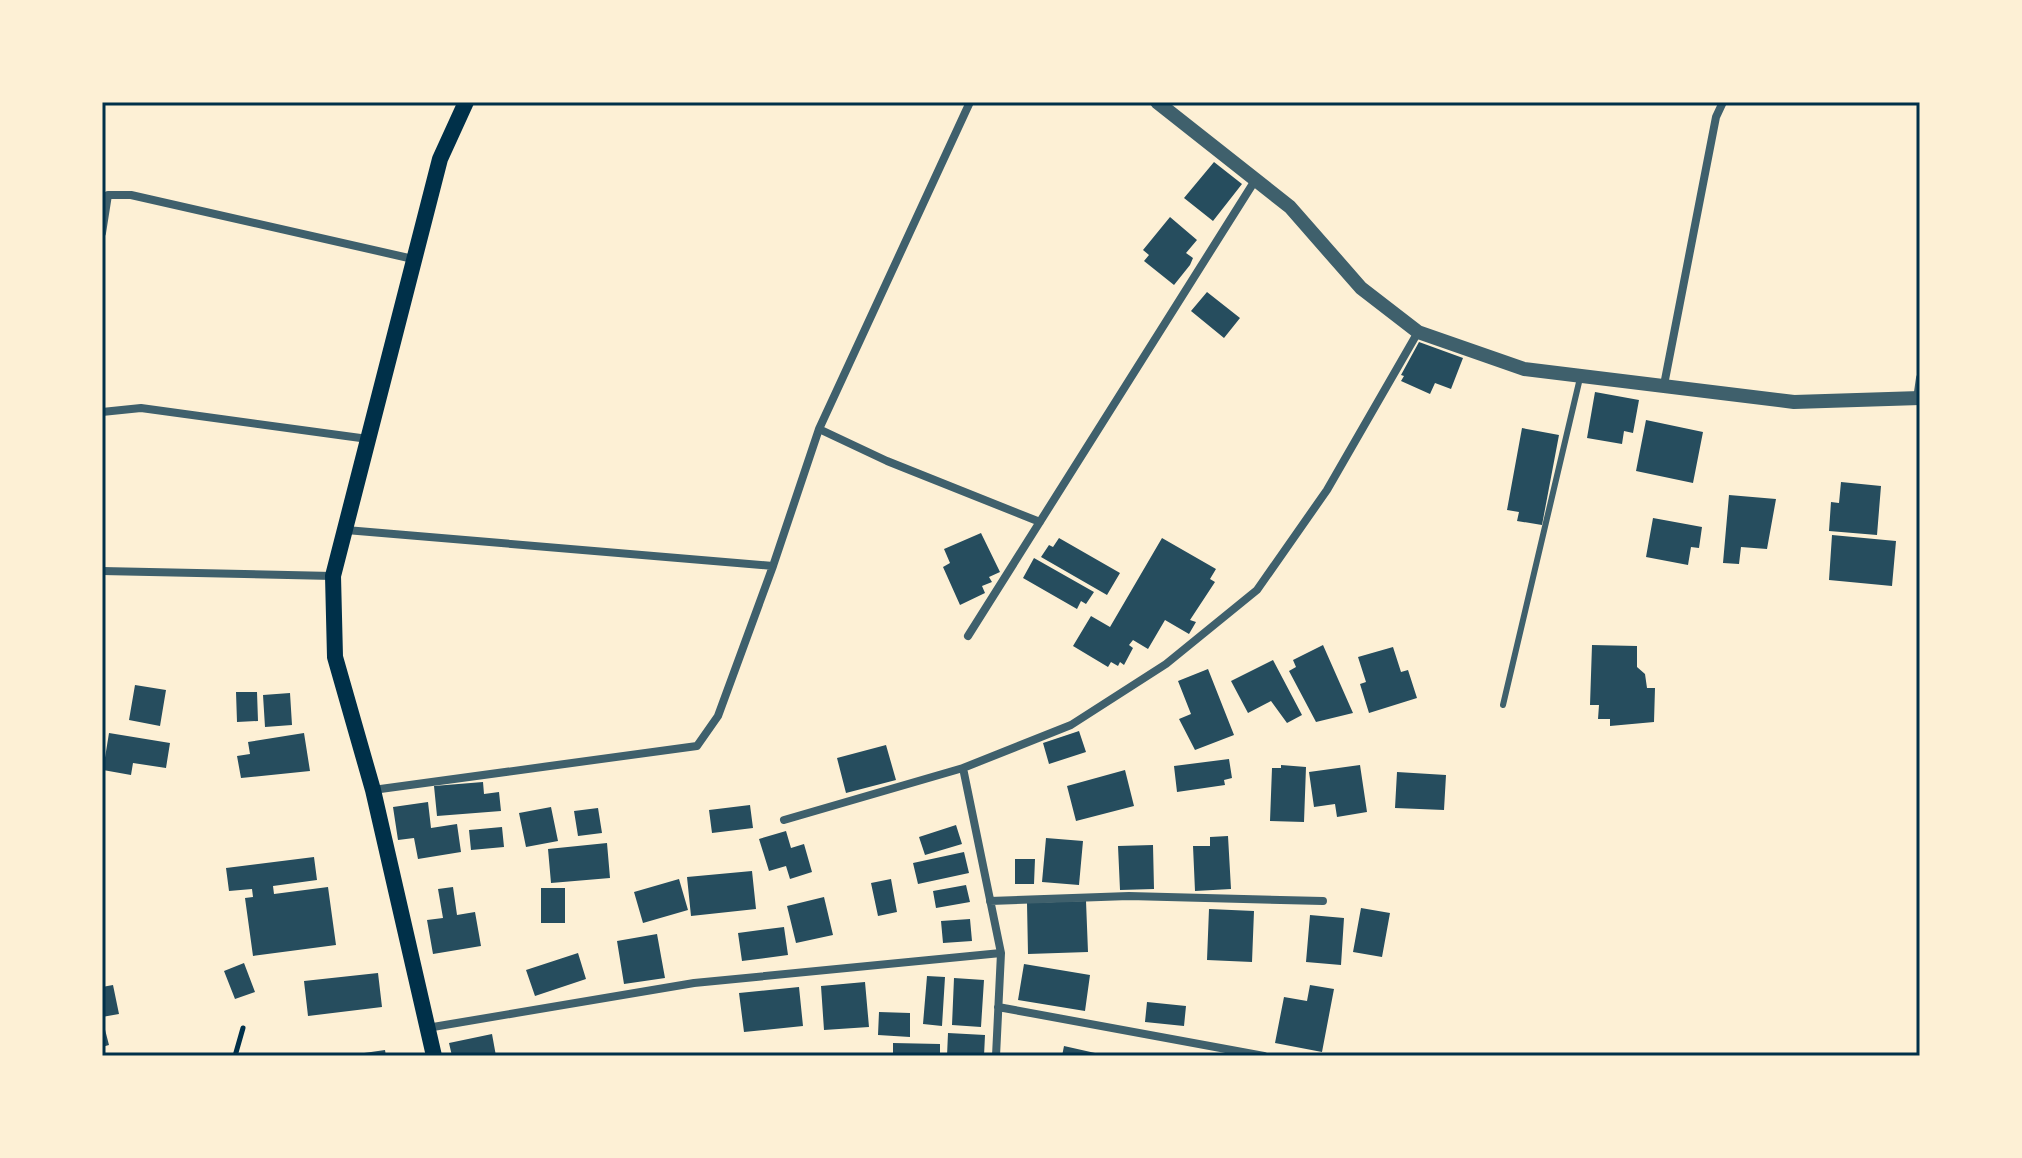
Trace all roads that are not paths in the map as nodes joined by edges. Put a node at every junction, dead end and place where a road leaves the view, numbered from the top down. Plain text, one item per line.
1 (466, 102) edge
2 (970, 102) edge
3 (1157, 102) edge
4 (1723, 102) edge
5 (1254, 182) junction
6 (102, 233) edge
7 (415, 260) junction
8 (1418, 332) junction
9 (1581, 375) junction
10 (1920, 378) edge
11 (1664, 385) junction
12 (1918, 398) edge
13 (102, 412) edge
14 (819, 429) junction
15 (369, 439) junction
16 (1040, 522) junction
17 (346, 530) junction
18 (773, 566) junction
19 (102, 571) edge
20 (333, 576) junction
21 (968, 636) dead end
22 (1503, 705) dead end
23 (963, 768) junction
24 (373, 790) junction
25 (784, 820) dead end
26 (990, 901) junction
27 (1323, 901) dead end
28 (1001, 953) junction
29 (998, 1007) junction
30 (426, 1029) junction
31 (434, 1056) edge
32 (996, 1056) edge
33 (1264, 1056) edge

1 - 7 main road
2 - 14 street
3 - 5 street
4 - 11 street
5 - 8 street
5 - 16 street
6 - 7 street
7 - 15 main road
8 - 9 street
8 - 23 street
9 - 11 street
9 - 22 lane
10 - 12 street
11 - 12 street
13 - 15 street
14 - 16 street
14 - 18 street
15 - 17 main road
16 - 21 street
17 - 18 street
17 - 20 main road
18 - 24 street
19 - 20 street
20 - 24 main road
23 - 25 street
23 - 26 street
24 - 30 main road
26 - 27 street
26 - 28 street
28 - 29 street
28 - 30 street
29 - 32 street
29 - 33 street
30 - 31 main road

